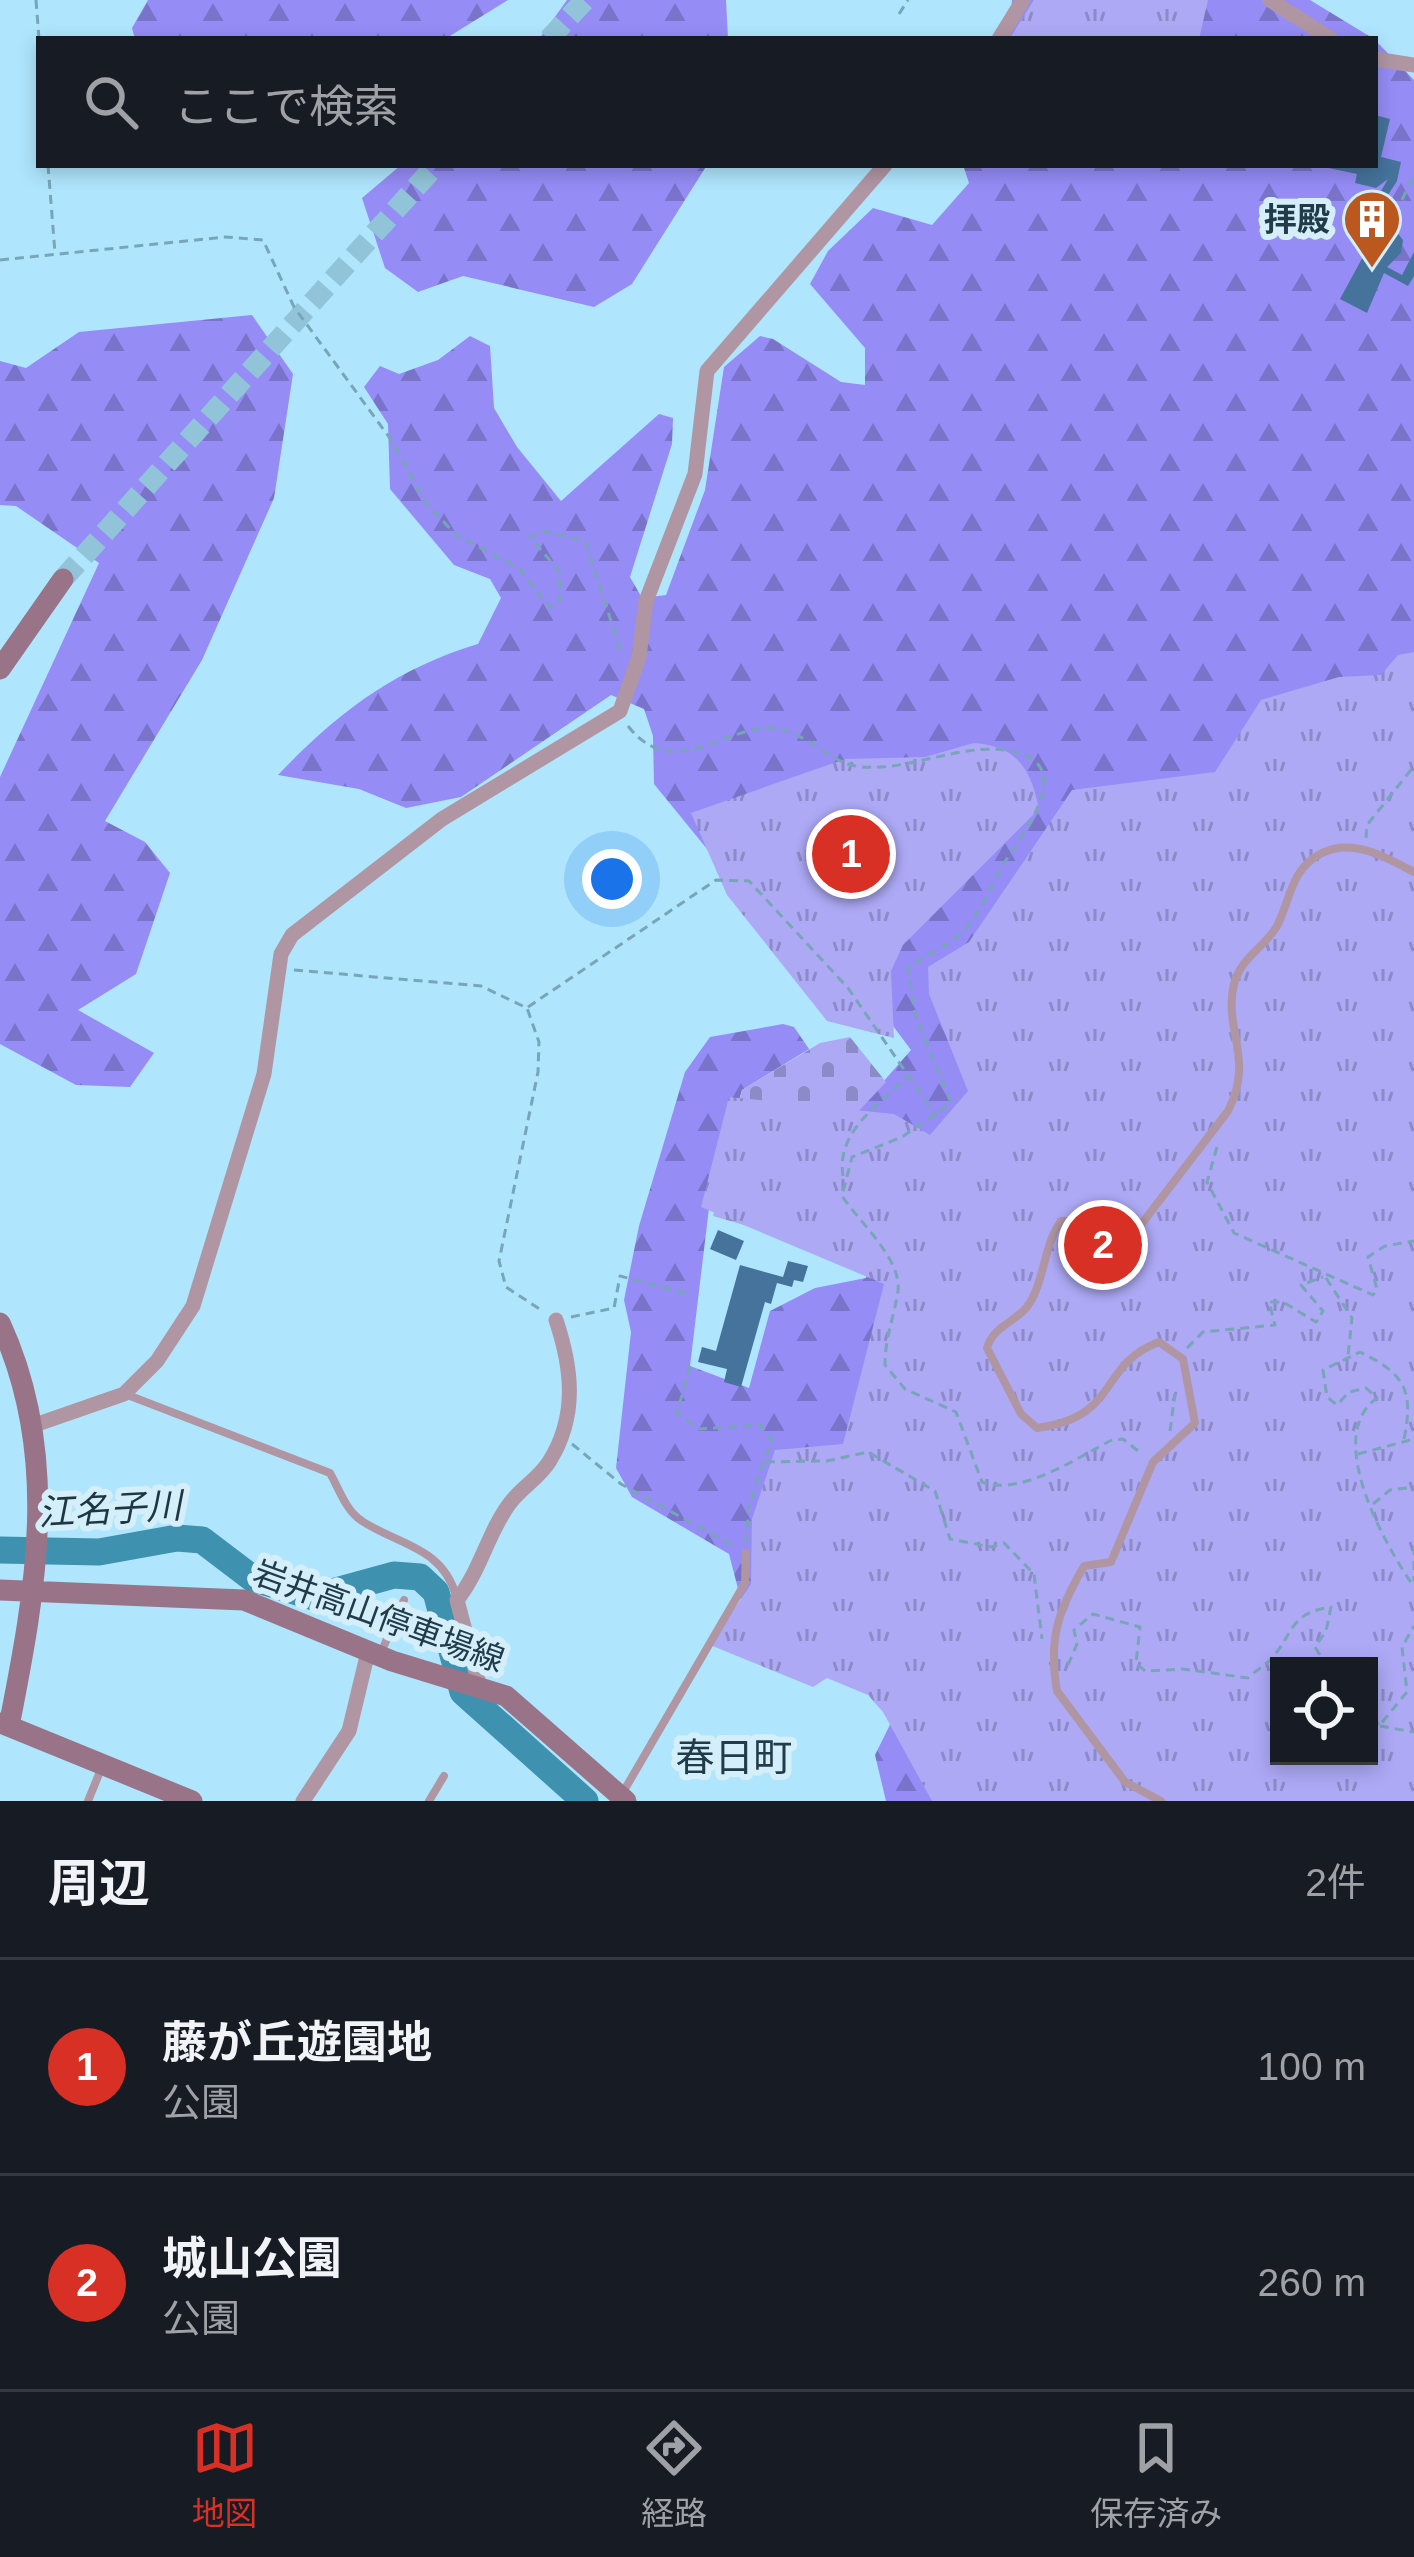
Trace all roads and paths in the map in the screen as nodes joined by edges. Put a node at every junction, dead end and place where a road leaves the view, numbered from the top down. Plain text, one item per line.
1 (36, 0) edge
2 (908, 0) edge
3 (1023, 0) edge
4 (1270, 0) edge
5 (899, 14) dead end
6 (39, 36) edge
7 (1001, 36) edge
8 (1326, 36) edge
9 (1378, 59) edge
10 (1414, 65) edge
11 (48, 168) edge
12 (882, 168) edge
13 (1414, 174) edge
14 (1402, 200) dead end
15 (55, 255) junction
16 (0, 260) edge
17 (63, 579) tunnel mouth
18 (0, 669) edge
19 (627, 692) junction
20 (620, 711) junction
21 (1414, 766) edge
22 (1366, 846) junction
23 (1414, 872) edge
24 (280, 973) junction
25 (527, 1008) junction
26 (908, 1076) junction
27 (936, 1116) junction
28 (1218, 1147) dead end
29 (843, 1178) junction
30 (1414, 1241) edge
31 (1325, 1277) junction
32 (685, 1293) dead end
33 (556, 1320) junction
34 (0, 1323) edge
35 (1178, 1356) junction
36 (1347, 1360) junction
37 (690, 1366) dead end
38 (1189, 1380) junction
39 (124, 1394) junction
40 (32, 1426) junction
41 (560, 1437) junction
42 (1404, 1438) junction
43 (1414, 1438) edge
44 (1174, 1446) junction
45 (1356, 1455) junction
46 (766, 1462) junction
47 (1153, 1462) junction
48 (1414, 1487) edge
49 (1371, 1505) junction
50 (1414, 1546) edge
51 (746, 1553) junction
52 (1414, 1584) edge
53 (0, 1591) edge
54 (35, 1592) junction
55 (404, 1600) dead end
56 (457, 1600) junction
57 (1414, 1626) edge
58 (374, 1654) junction
59 (1273, 1657) edge
60 (1321, 1657) edge
61 (1270, 1660) edge
62 (1052, 1674) junction
63 (476, 1683) junction
64 (1057, 1684) junction
65 (4, 1724) edge
66 (1378, 1726) joint
67 (1414, 1732) edge
68 (103, 1766) junction
69 (444, 1776) dead end
70 (623, 1799) edge
71 (88, 1801) edge
72 (192, 1801) edge
73 (303, 1801) edge
74 (429, 1801) edge
75 (1161, 1801) edge

1 - 6 path
2 - 5 path
3 - 7 street
4 - 8 street
9 - 10 street
11 - 15 path
12 - 19 street
13 - 14 path
15 - 16 path
15 - 19 path
17 - 18 street
19 - 20 street
20 - 24 street
20 - 27 path
21 - 22 path
22 - 23 lane
22 - 35 lane
24 - 25 path
24 - 39 street
25 - 26 path
25 - 33 path
26 - 27 path
26 - 29 path
27 - 29 path
28 - 31 path
29 - 47 path
30 - 31 path
31 - 35 path
31 - 36 path
32 - 33 path
33 - 41 street
34 - 40 street
35 - 38 lane
36 - 42 path
36 - 45 path
37 - 46 path
38 - 44 path
38 - 44 lane
39 - 40 street
39 - 56 lane
40 - 54 street
41 - 51 path
41 - 56 street
42 - 43 path
42 - 45 path
44 - 47 lane
45 - 49 path
46 - 51 path
46 - 62 path
47 - 62 lane
48 - 49 path
49 - 52 path
50 - 52 path
51 - 70 lane
53 - 54 street, 岩井高山停車場線
54 - 58 street, 岩井高山停車場線
54 - 65 street
55 - 58 lane
56 - 63 street
57 - 66 path
58 - 63 street, 岩井高山停車場線
58 - 73 street
59 - 60 path
61 - 64 path
62 - 64 lane
63 - 70 street, 岩井高山停車場線
64 - 75 lane
65 - 68 street
66 - 67 path
68 - 71 lane
68 - 72 street
69 - 74 lane

